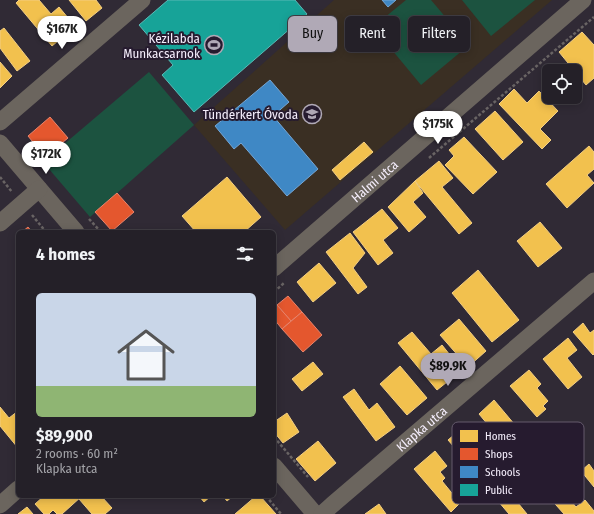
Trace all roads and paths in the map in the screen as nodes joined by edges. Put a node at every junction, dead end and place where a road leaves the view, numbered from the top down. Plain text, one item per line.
1 (142, 0) edge
2 (583, 0) edge
3 (594, 17) edge
4 (0, 122) edge
5 (0, 143) edge
6 (425, 162) dead end
7 (39, 189) junction
8 (0, 224) edge
9 (74, 230) edge
10 (276, 266) edge
11 (286, 281) dead end
12 (594, 281) edge
13 (276, 290) edge
14 (276, 439) edge
15 (276, 468) edge
16 (310, 479) dead end
17 (16, 491) edge
18 (268, 498) edge
19 (0, 505) edge
20 (281, 514) edge
21 (314, 514) edge
22 (322, 514) edge

1 - 4 street
2 - 10 street, Halmi utca
3 - 6 path
5 - 7 street
7 - 8 street
7 - 9 street
11 - 13 path
12 - 22 street, Klapka utca
14 - 16 path
15 - 21 street
17 - 19 street
18 - 20 path

